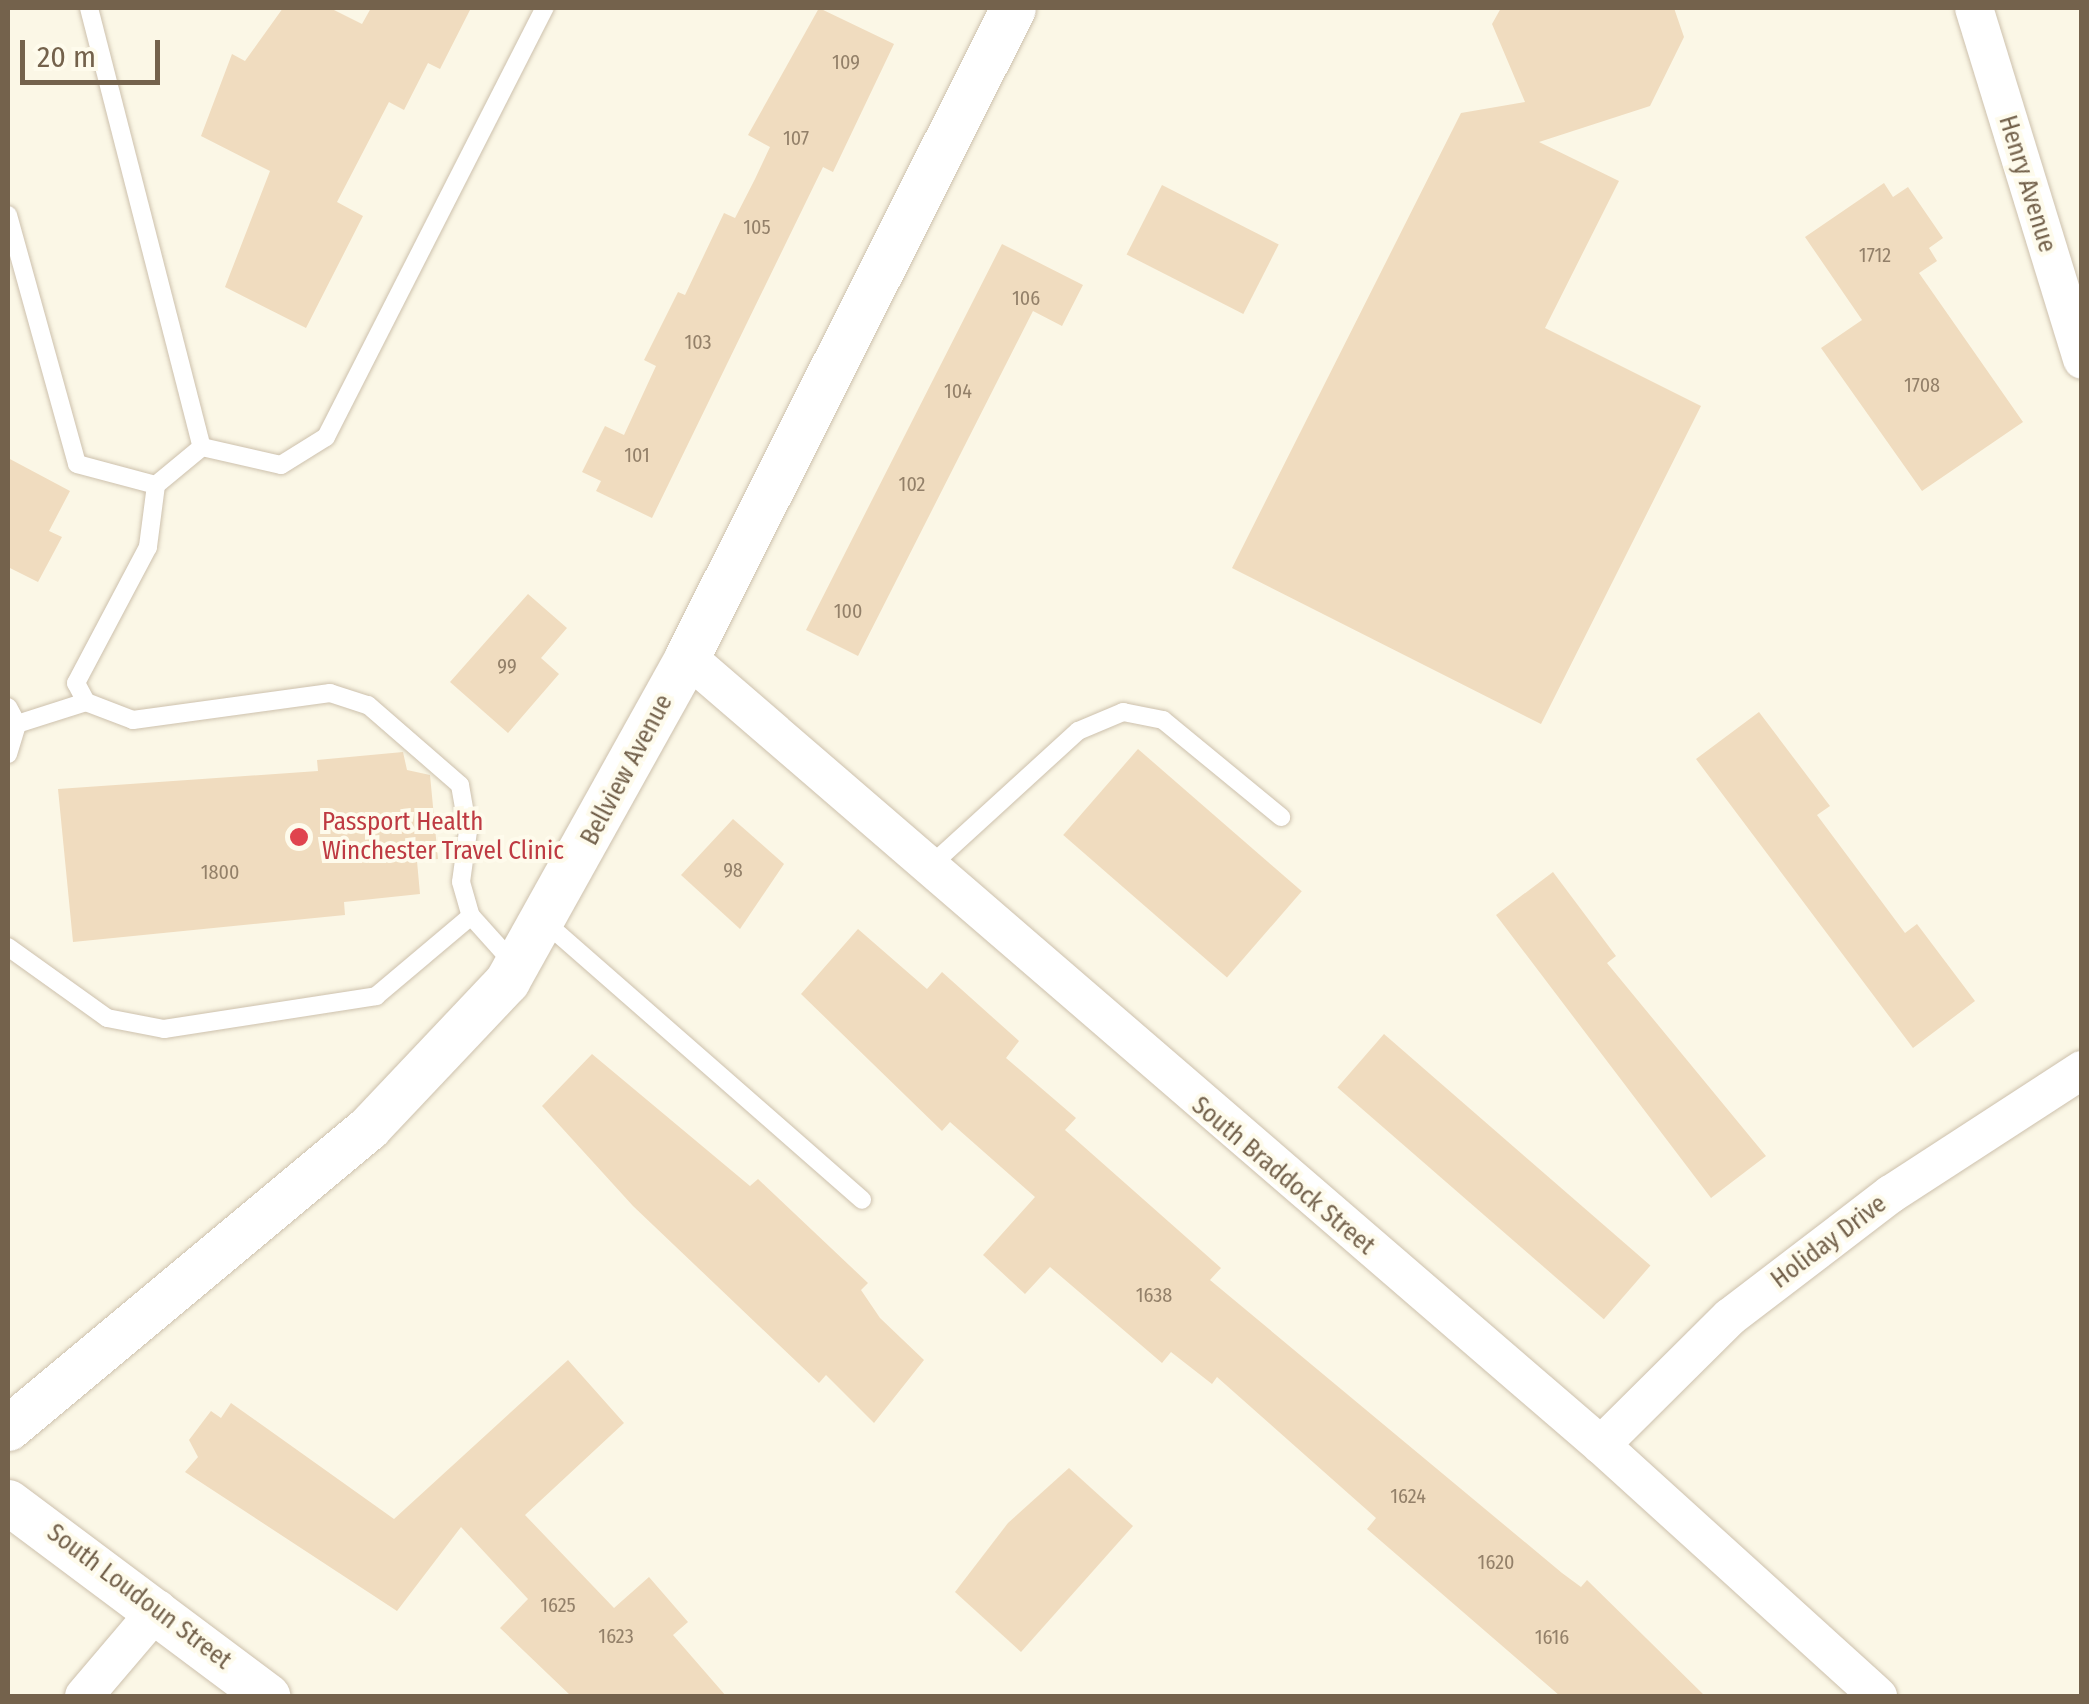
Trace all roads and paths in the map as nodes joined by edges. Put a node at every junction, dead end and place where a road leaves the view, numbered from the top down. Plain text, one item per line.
1 (89, 8) edge
2 (546, 8) edge
3 (1013, 8) edge
4 (1974, 8) edge
5 (8, 215) edge
6 (2082, 360) edge
7 (202, 447) junction
8 (156, 484) junction
9 (686, 657) junction
10 (86, 702) junction
11 (8, 708) edge
12 (18, 724) junction
13 (8, 754) edge
14 (1281, 817) dead end
15 (928, 868) junction
16 (471, 916) junction
17 (546, 922) junction
18 (8, 947) edge
19 (517, 966) junction
20 (2082, 1070) edge
21 (862, 1200) dead end
22 (8, 1428) edge
23 (1601, 1445) junction
24 (8, 1502) edge
25 (158, 1609) junction
26 (84, 1696) edge
27 (267, 1696) edge
28 (1878, 1696) edge

1 - 7 lane
2 - 7 lane
3 - 9 street, Bellview Avenue
4 - 6 street, Henry Avenue
5 - 8 lane
7 - 8 lane
8 - 10 lane
9 - 15 street, South Braddock Street
9 - 17 street, Bellview Avenue
10 - 12 lane
10 - 16 lane
11 - 12 lane
12 - 13 lane
14 - 15 lane
15 - 23 street, South Braddock Street
16 - 18 lane
16 - 19 lane
17 - 19 street, Bellview Avenue
17 - 21 lane
19 - 22 street, Bellview Avenue
20 - 23 street, Holiday Drive
23 - 28 street, South Braddock Street
24 - 25 street, South Loudoun Street
25 - 26 street
25 - 27 street, South Loudoun Street

